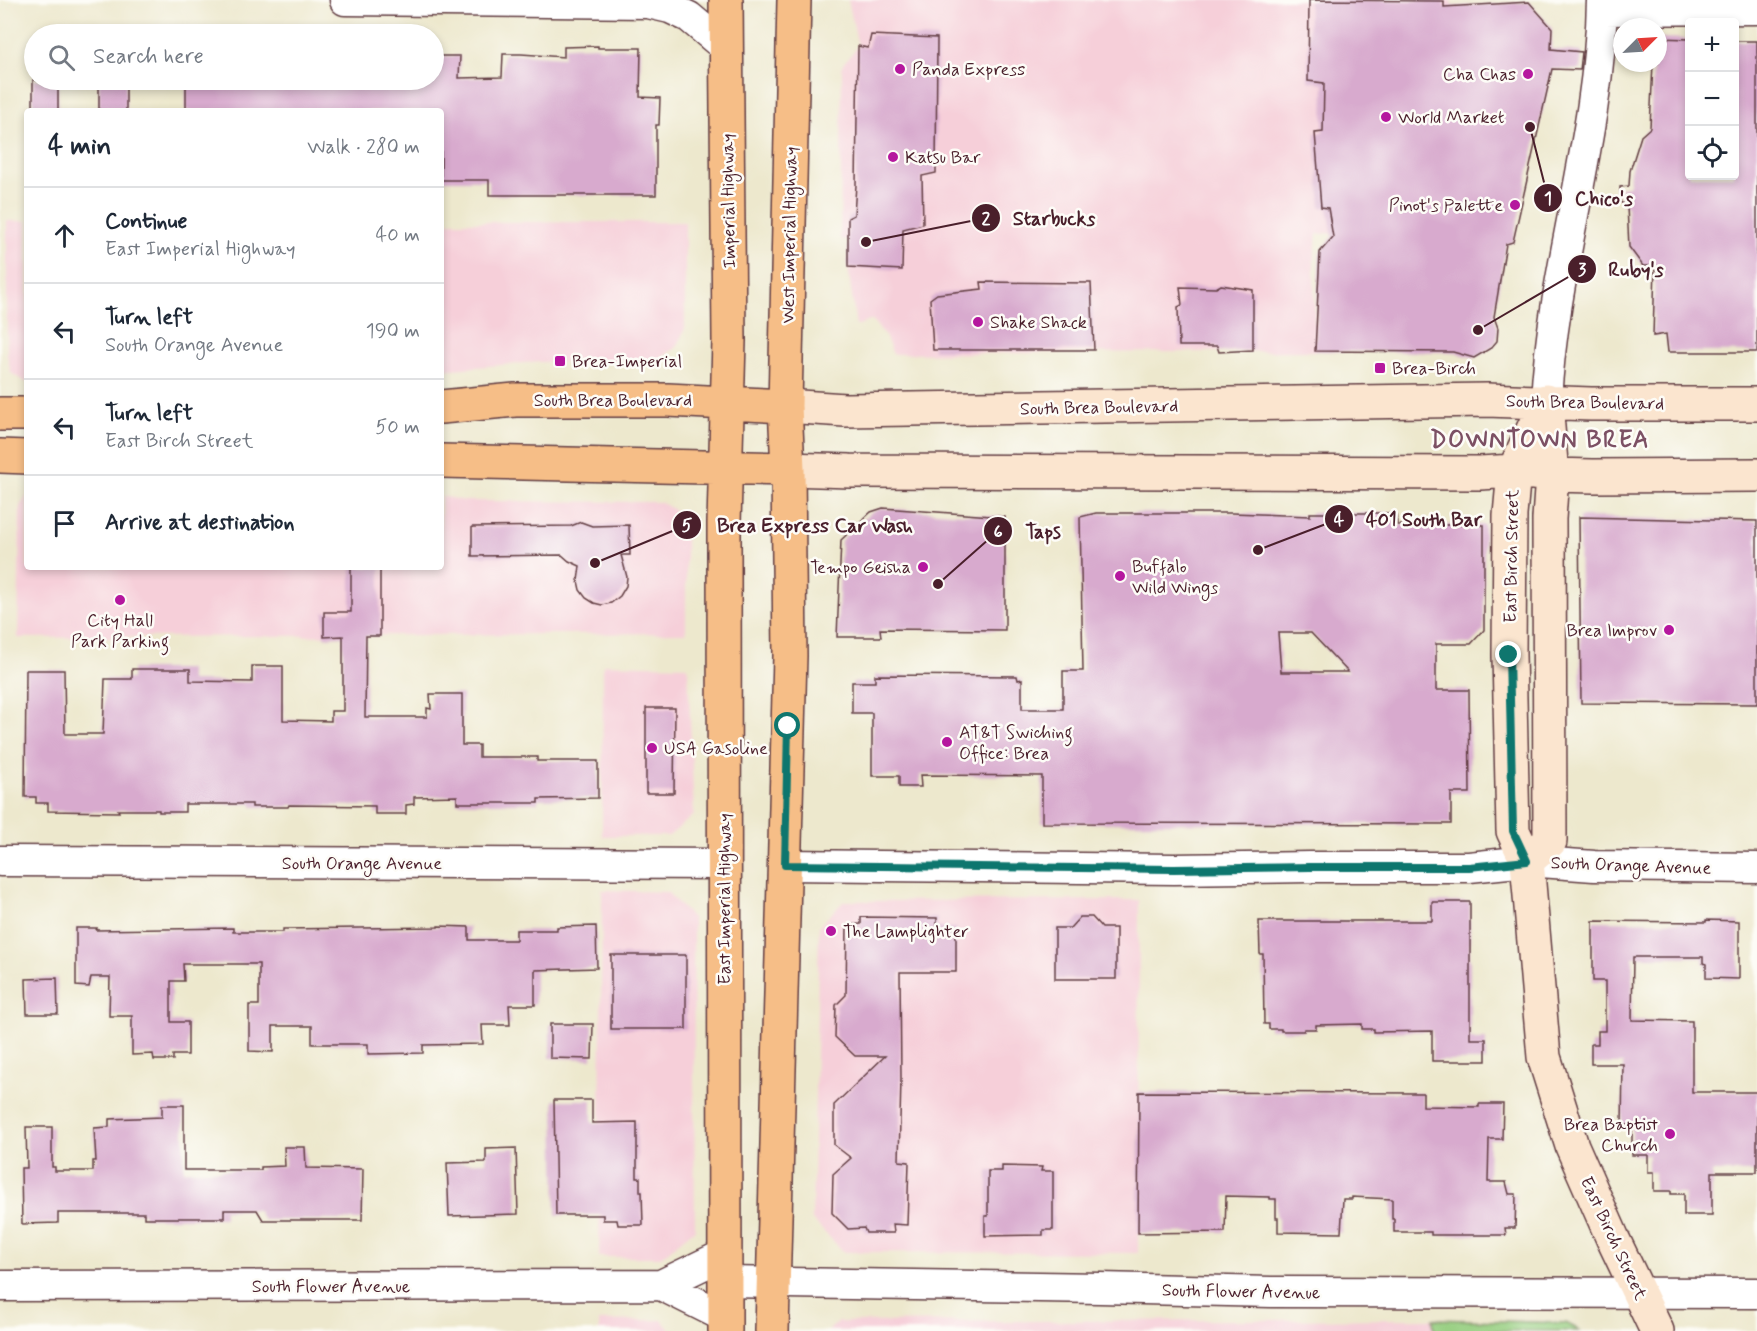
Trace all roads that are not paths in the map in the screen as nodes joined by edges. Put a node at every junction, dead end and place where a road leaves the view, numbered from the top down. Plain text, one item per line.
1 (345, 0) edge
2 (726, 0) edge
3 (794, 0) edge
4 (1602, 5) edge
5 (1757, 9) edge
6 (727, 49) junction
7 (1546, 401) junction
8 (728, 402) junction
9 (1757, 404) edge
10 (785, 406) junction
11 (444, 407) edge
12 (0, 414) edge
13 (24, 414) edge
14 (0, 456) edge
15 (24, 457) edge
16 (444, 461) edge
17 (726, 467) junction
18 (788, 469) junction
19 (1514, 471) junction
20 (1551, 475) junction
21 (1757, 475) edge
22 (0, 861) edge
23 (1527, 861) junction
24 (724, 864) junction
25 (785, 865) junction
26 (1757, 868) edge
27 (725, 1268) junction
28 (772, 1283) junction
29 (661, 1285) junction
30 (0, 1286) edge
31 (1639, 1292) junction
32 (1757, 1293) edge
33 (725, 1324) edge
34 (772, 1331) edge
35 (1657, 1331) edge

1 - 6 street
2 - 6 main road, Imperial Highway
3 - 10 main road, West Imperial Highway
4 - 5 street
4 - 7 street
6 - 8 main road, Imperial Highway
7 - 9 main road, South Brea Boulevard
7 - 10 main road, South Brea Boulevard
7 - 19 main road, East Birch Street
7 - 20 main road, East Birch Street
8 - 10 main road, South Brea Boulevard
8 - 11 main road, South Brea Boulevard
8 - 17 main road
10 - 18 main road, West Imperial Highway
12 - 13 main road
14 - 15 main road
16 - 17 main road
17 - 18 main road
17 - 24 main road, East Imperial Highway
18 - 19 main road
18 - 25 main road
19 - 20 main road
19 - 23 main road, East Birch Street
20 - 21 main road
20 - 23 main road, East Birch Street
22 - 24 street, South Orange Avenue
23 - 25 street, South Orange Avenue
23 - 26 street, South Orange Avenue
23 - 31 main road, East Birch Street
24 - 27 main road, East Imperial Highway
25 - 28 main road
27 - 28 street, South Flower Avenue
27 - 29 street, South Flower Avenue
27 - 33 main road, East Imperial Highway
28 - 31 street, South Flower Avenue
28 - 34 main road
29 - 30 street, South Flower Avenue
29 - 33 street, South Flower Avenue
31 - 32 street, South Flower Avenue
31 - 35 main road, East Birch Street

